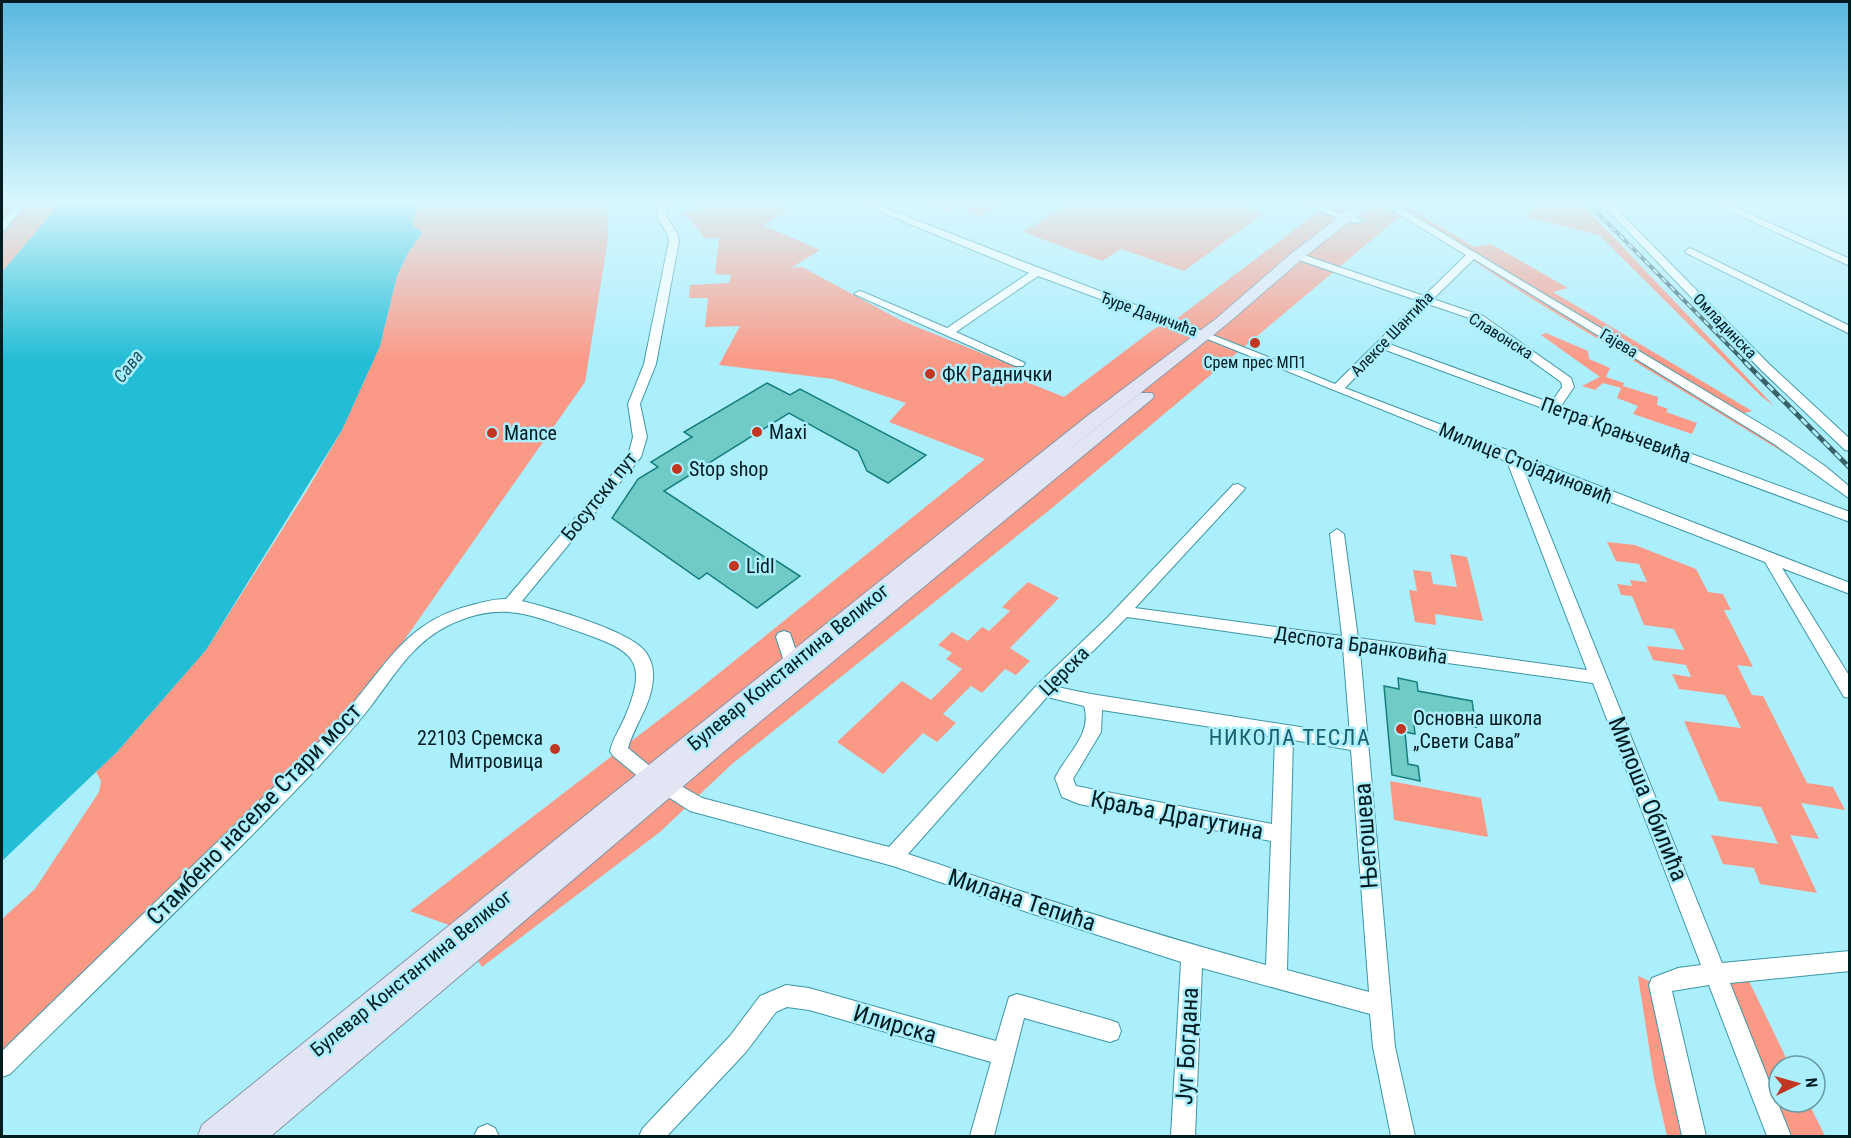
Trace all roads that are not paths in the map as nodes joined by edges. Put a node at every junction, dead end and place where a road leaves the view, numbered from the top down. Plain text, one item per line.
1 (672, 254) edge
2 (992, 254) edge
3 (1308, 254) edge
4 (1655, 254) edge
5 (1696, 254) edge
6 (1830, 254) edge
7 (1474, 255) joint
8 (1303, 258) junction
9 (1850, 263) edge
10 (1037, 272) junction
11 (859, 294) dead end
12 (1426, 299) junction
13 (1850, 331) edge
14 (946, 333) junction
15 (1210, 337) junction
16 (1382, 345) junction
17 (1019, 363) dead end
18 (1337, 389) junction
19 (1554, 406) junction
20 (1850, 447) edge
21 (1515, 462) junction
22 (1238, 488) dead end
23 (1850, 495) edge
24 (1850, 517) edge
25 (1337, 534) dead end
26 (1772, 560) junction
27 (1850, 589) edge
28 (510, 605) junction
29 (1124, 610) junction
30 (784, 637) dead end
31 (1351, 644) junction
32 (792, 663) junction
33 (1600, 678) junction
34 (1043, 690) junction
35 (1850, 692) edge
36 (1091, 701) junction
37 (1284, 733) junction
38 (1360, 744) junction
39 (659, 782) junction
40 (1280, 834) junction
41 (893, 857) junction
42 (1192, 955) junction
43 (1850, 961) edge
44 (1717, 974) junction
45 (1276, 978) junction
46 (1379, 1006) junction
47 (1110, 1031) dead end
48 (1005, 1055) junction
49 (2, 1066) edge
50 (213, 1137) edge
51 (248, 1137) edge
52 (651, 1137) edge
53 (982, 1137) edge
54 (1183, 1137) edge
55 (1403, 1137) edge
56 (1694, 1137) edge
57 (1779, 1137) edge

1 - 28 street, Босутски пут
2 - 10 street, Ђуре Даничића
3 - 8 main road, Булевар Константина Великог
4 - 20 street, Омладинска
5 - 13 street
6 - 9 street
7 - 12 street, Алексе Шантића
7 - 23 street, Гајева
8 - 12 street, Славонска
8 - 15 main road, Булевар Константина Великог
10 - 14 street
10 - 15 street, Ђуре Даничића
11 - 14 street
12 - 16 street, Алексе Шантића
12 - 19 street, Славонска
14 - 17 street
15 - 18 street, Милице Стојадиновић
15 - 32 main road, Булевар Константина Великог
15 - 39 main road, Булевар Константина Великог
16 - 18 street, Алексе Шантића
16 - 19 street, Петра Крањчевића
18 - 21 street, Милице Стојадиновић
19 - 24 street, Петра Крањчевића
21 - 26 street, Милице Стојадиновић
21 - 33 street, Милоша Обилића
22 - 29 street, Церска
25 - 31 street, Његошева
26 - 27 street, Милице Стојадиновић
26 - 35 street
28 - 39 street, Стамбено насеље Стари мост
28 - 49 street, Стамбено насеље Стари мост
29 - 31 street, Деспота Бранковића
29 - 34 street, Церска
30 - 32 street
31 - 33 street, Деспота Бранковића
31 - 38 street, Његошева
32 - 39 main road, Булевар Константина Великог
33 - 44 street, Милоша Обилића
34 - 36 street
34 - 41 street, Церска
36 - 37 street
36 - 40 street, Краља Драгутина
37 - 38 street
37 - 40 street
38 - 46 street, Његошева
39 - 41 street, Милана Тепића
39 - 50 main road, Булевар Константина Великог
39 - 51 main road, Булевар Константина Великог
40 - 45 street
41 - 42 street, Милана Тепића
42 - 45 street, Милана Тепића
42 - 54 street, Југ Богдана
43 - 44 street
44 - 56 street
44 - 57 street, Милоша Обилића
45 - 46 street, Милана Тепића
46 - 55 street, Његошева
47 - 48 street
48 - 52 street, Илирска
48 - 53 street

